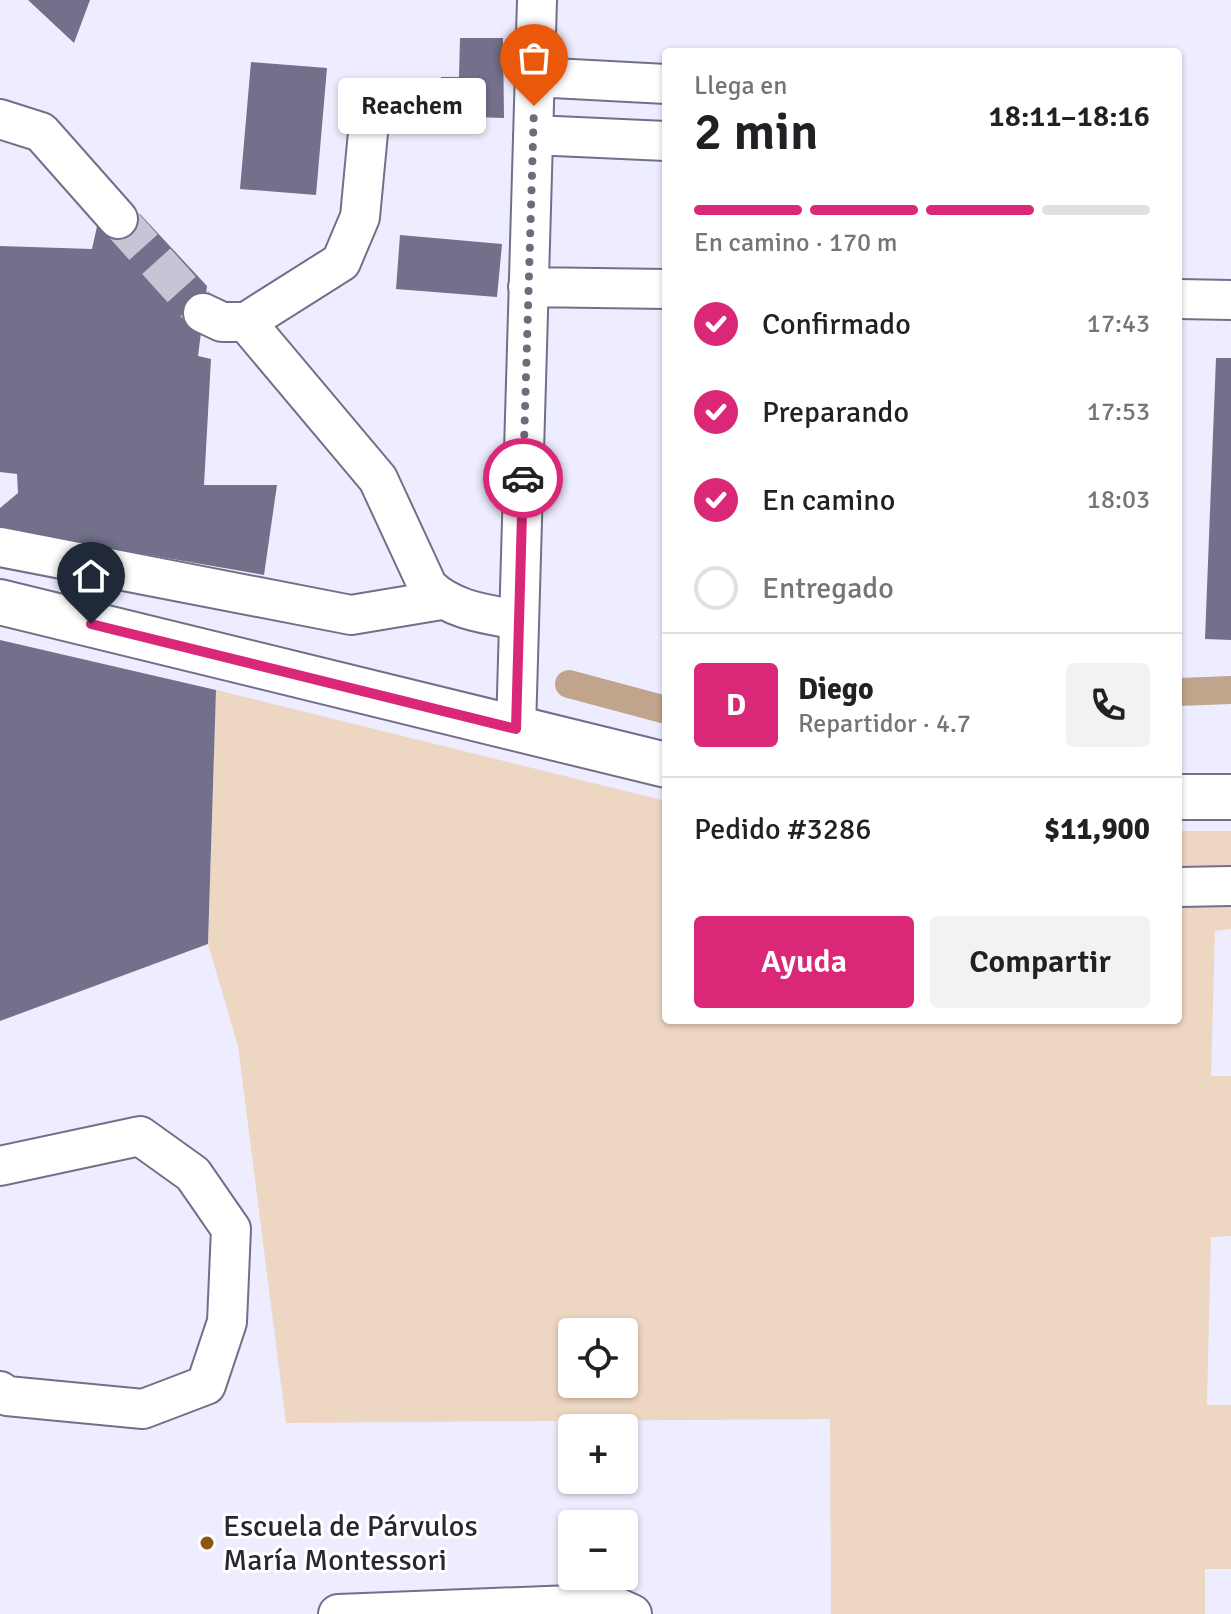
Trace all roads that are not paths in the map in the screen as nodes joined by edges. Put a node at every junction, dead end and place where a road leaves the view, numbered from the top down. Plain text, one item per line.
1 (537, 0) edge
2 (534, 77) junction
3 (662, 84) edge
4 (371, 101) dead end
5 (0, 119) edge
6 (533, 135) junction
7 (662, 141) edge
8 (118, 219) tunnel mouth
9 (528, 287) junction
10 (662, 289) edge
11 (1182, 299) edge
12 (1231, 300) edge
13 (203, 313) tunnel mouth
14 (246, 322) junction
15 (0, 547) edge
16 (441, 600) junction
17 (0, 602) edge
18 (519, 620) junction
19 (516, 729) junction
20 (662, 764) edge
21 (1182, 797) edge
22 (1231, 797) edge
23 (1231, 886) edge
24 (1182, 887) edge
25 (0, 1166) edge
26 (0, 1391) edge
27 (338, 1614) edge
28 (632, 1614) edge

1 - 2 street
2 - 3 street
2 - 6 street
4 - 14 street
5 - 8 street
6 - 7 street
6 - 9 street
9 - 10 street
9 - 18 street
11 - 12 street
13 - 14 street
14 - 16 street
15 - 16 street
16 - 18 street
17 - 19 main road
18 - 19 street
19 - 20 main road
21 - 22 main road
23 - 24 street
25 - 26 street
27 - 28 street

